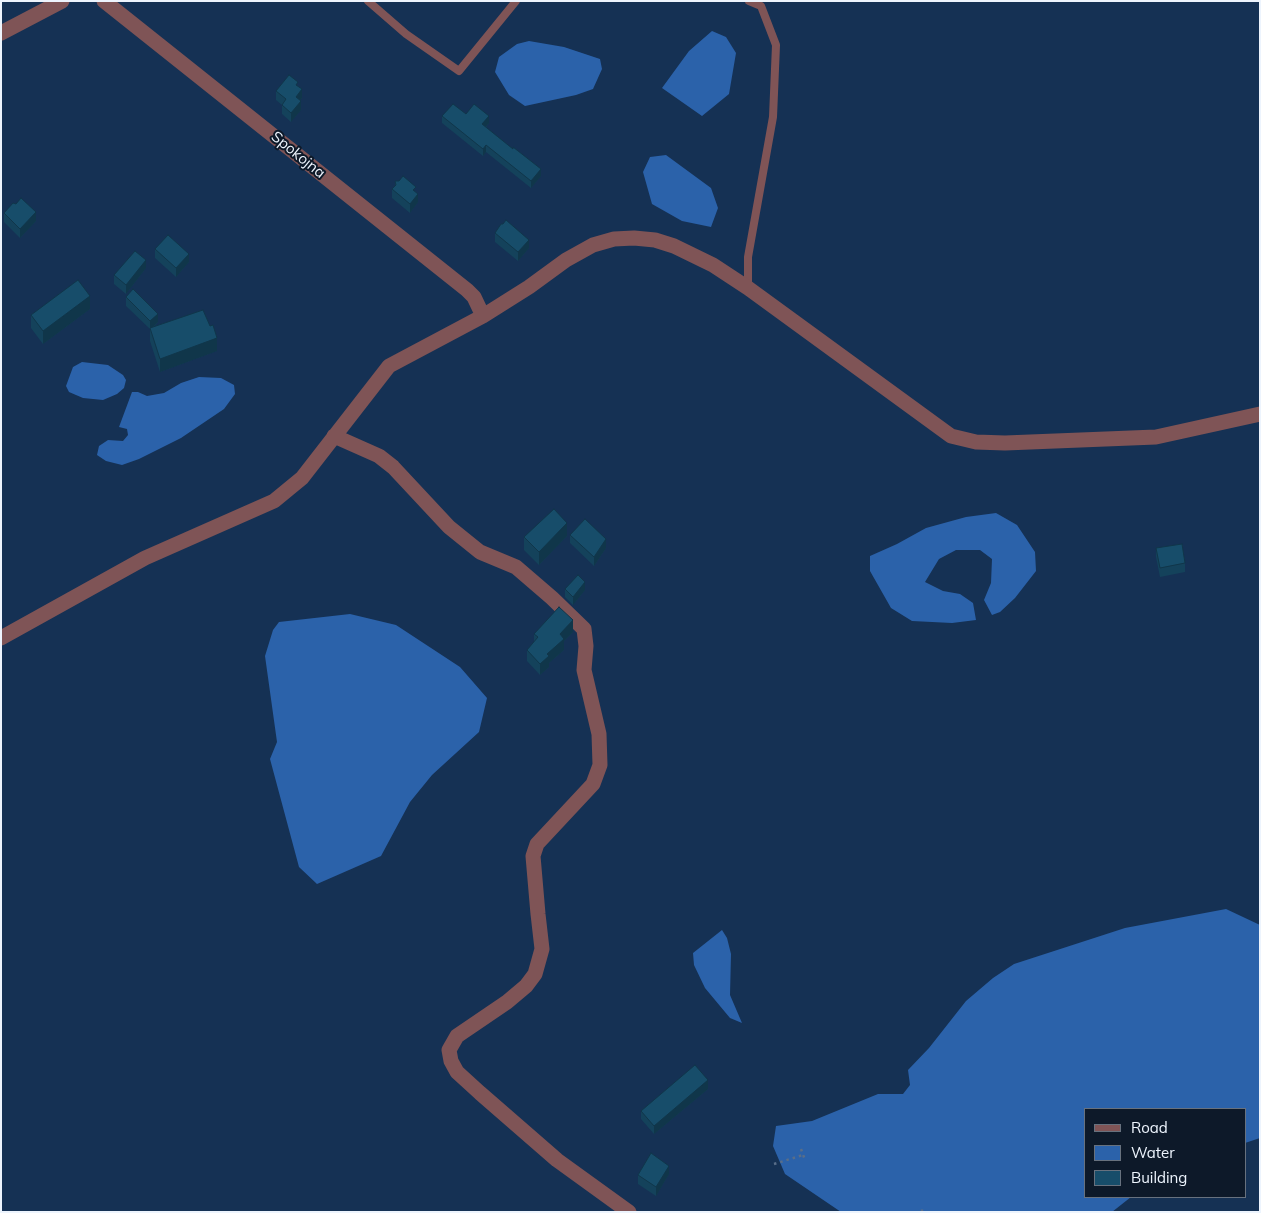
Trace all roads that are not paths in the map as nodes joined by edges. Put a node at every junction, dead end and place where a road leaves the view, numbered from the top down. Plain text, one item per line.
1 (62, 1) edge
2 (104, 1) edge
3 (368, 1) edge
4 (516, 1) edge
5 (749, 1) edge
6 (1, 33) edge
7 (748, 288) junction
8 (483, 316) junction
9 (1260, 414) edge
10 (334, 436) junction
11 (1, 638) edge
12 (629, 1212) edge

1 - 6 street
2 - 8 street, Spokojna
3 - 4 lane
5 - 7 lane
7 - 8 street
7 - 9 street
8 - 10 street
10 - 11 street
10 - 12 street

